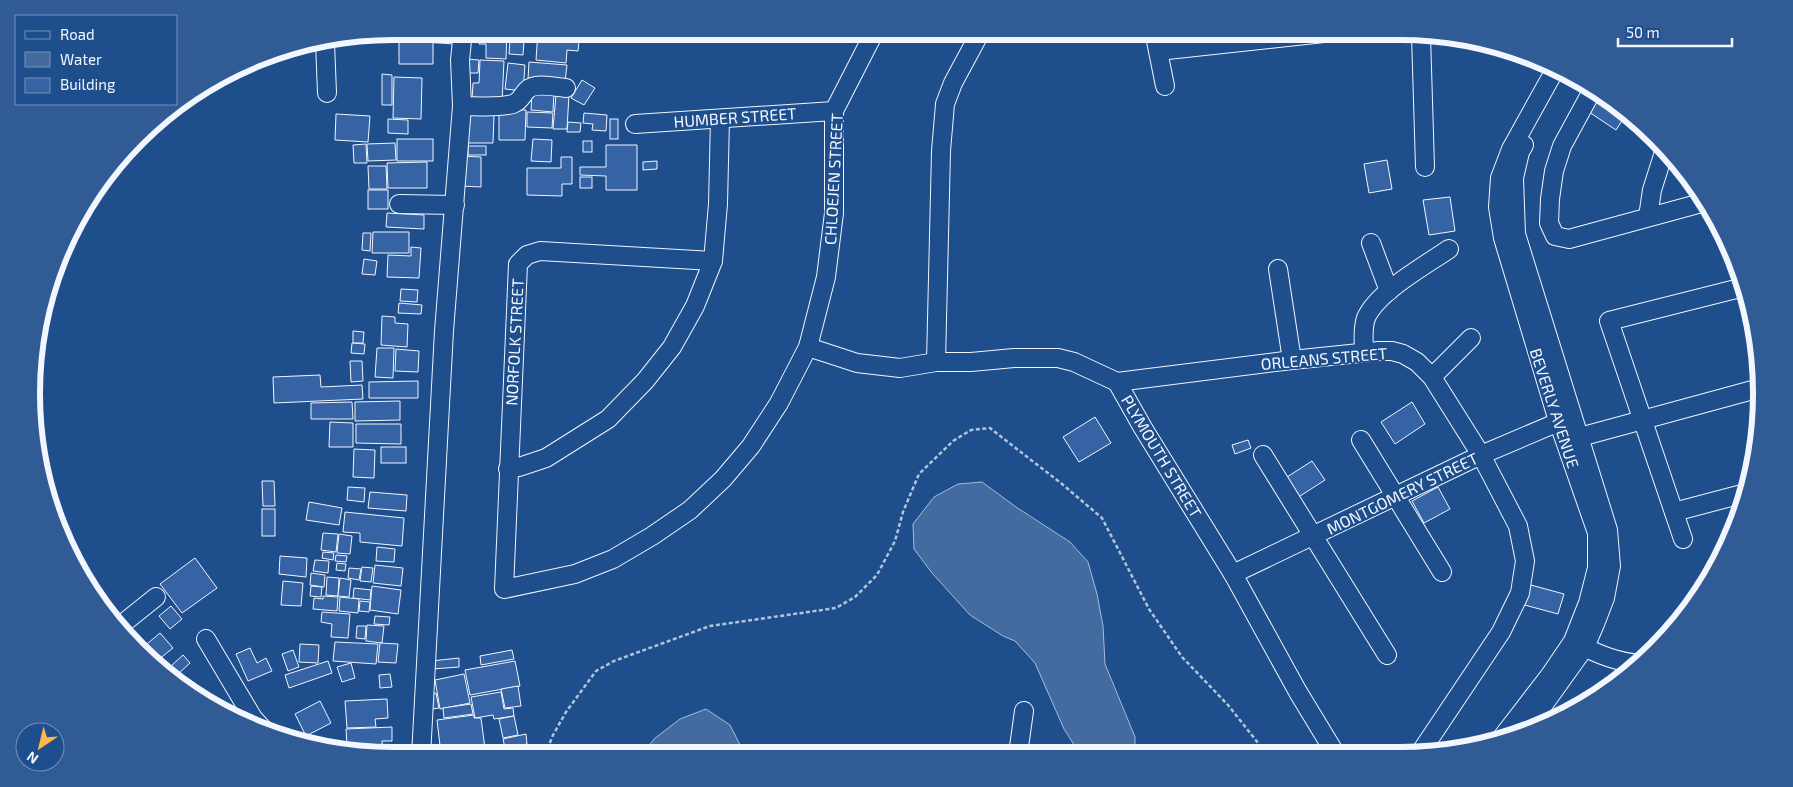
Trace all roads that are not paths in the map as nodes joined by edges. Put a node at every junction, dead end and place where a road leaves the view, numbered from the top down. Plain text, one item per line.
1 (462, 40) edge
2 (870, 40) edge
3 (976, 40) edge
4 (1156, 40) edge
5 (1255, 40) edge
6 (1421, 41) edge
7 (325, 47) edge
8 (1158, 50) junction
9 (1552, 74) edge
10 (1562, 79) edge
11 (1165, 86) dead end
12 (566, 88) dead end
13 (327, 93) dead end
14 (1590, 96) edge
15 (462, 106) junction
16 (834, 111) junction
17 (720, 119) junction
18 (635, 124) dead end
19 (1662, 157) edge
20 (1425, 167) dead end
21 (399, 204) dead end
22 (1698, 204) edge
23 (455, 206) junction
24 (1648, 217) junction
25 (1371, 243) dead end
26 (1449, 248) dead end
27 (713, 261) junction
28 (1278, 268) dead end
29 (1737, 289) edge
30 (1389, 290) junction
31 (1470, 338) dead end
32 (808, 348) junction
33 (1364, 352) junction
34 (1292, 360) junction
35 (936, 362) junction
36 (1432, 377) junction
37 (1117, 382) junction
38 (1753, 390) edge
39 (1565, 419) junction
40 (1642, 419) junction
41 (1572, 439) junction
42 (1361, 440) dead end
43 (1263, 455) dead end
44 (1481, 455) junction
45 (508, 469) junction
46 (1396, 495) junction
47 (1738, 495) edge
48 (1674, 512) junction
49 (1314, 536) junction
50 (1683, 539) dead end
51 (1442, 572) dead end
52 (1233, 574) junction
53 (504, 589) joint
54 (156, 597) dead end
55 (124, 622) edge
56 (206, 639) dead end
57 (1579, 644) junction
58 (1387, 655) dead end
59 (1629, 662) edge
60 (1024, 711) dead end
61 (253, 718) edge
62 (1531, 721) edge
63 (1508, 730) edge
64 (1425, 746) edge
65 (421, 747) edge
66 (1019, 747) edge
67 (1331, 747) edge

1 - 15 street
2 - 16 street, CHLOEJEN STREET
3 - 35 street
4 - 8 street
5 - 8 street
6 - 20 street
7 - 13 street
8 - 11 street
9 - 39 street, BEVERLY AVENUE
10 - 39 street, BEVERLY AVENUE
12 - 15 street
14 - 24 street
15 - 23 street
16 - 17 street, HUMBER STREET
16 - 32 street, CHLOEJEN STREET
17 - 18 street, HUMBER STREET
17 - 27 street
19 - 24 street
21 - 23 street
22 - 24 street
23 - 65 street
25 - 30 street
26 - 30 street
27 - 45 street
27 - 45 street, NORFOLK STREET
28 - 34 street
29 - 40 street
30 - 33 street
31 - 36 street
32 - 35 street, PLYMOUTH STREET
32 - 53 street, CHLOEJEN STREET
33 - 34 street, ORLEANS STREET
33 - 36 street, ORLEANS STREET
34 - 37 street, ORLEANS STREET
35 - 37 street, PLYMOUTH STREET
36 - 44 street, ORLEANS STREET
37 - 52 street, PLYMOUTH STREET
38 - 40 street
39 - 41 street, BEVERLY AVENUE
39 - 44 street, MONTGOMERY STREET
40 - 41 street
40 - 48 street
41 - 57 street, BEVERLY AVENUE
42 - 46 street
43 - 49 street
44 - 46 street, MONTGOMERY STREET
44 - 64 street, ORLEANS STREET
45 - 53 street, NORFOLK STREET
46 - 49 street, MONTGOMERY STREET
46 - 51 street
47 - 48 street
48 - 50 street
49 - 52 street, MONTGOMERY STREET
49 - 58 street
52 - 67 street, PLYMOUTH STREET
54 - 55 street
56 - 61 street
57 - 59 street
57 - 62 street, BEVERLY AVENUE
57 - 63 street, BEVERLY AVENUE
60 - 66 street

